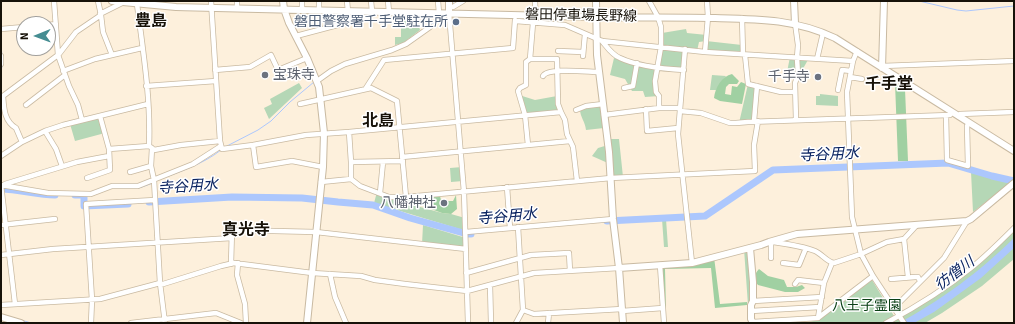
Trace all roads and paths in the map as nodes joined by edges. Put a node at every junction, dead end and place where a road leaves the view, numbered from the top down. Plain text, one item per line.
1 (54, 1) edge
2 (98, 1) edge
3 (112, 1) edge
4 (237, 1) edge
5 (283, 1) edge
6 (302, 1) edge
7 (319, 1) edge
8 (347, 1) edge
9 (371, 1) edge
10 (388, 1) edge
11 (438, 1) edge
12 (449, 1) edge
13 (462, 1) edge
14 (535, 1) edge
15 (596, 1) edge
16 (649, 1) edge
17 (707, 1) edge
18 (794, 1) edge
19 (884, 1) edge
20 (124, 2) junction
21 (141, 3) edge
22 (211, 4) edge
23 (237, 8) junction
24 (284, 9) junction
25 (302, 10) junction
26 (320, 10) junction
27 (450, 10) junction
28 (348, 11) junction
29 (372, 12) junction
30 (389, 12) junction
31 (439, 13) junction
32 (101, 14) junction
33 (512, 14) junction
34 (536, 15) junction
35 (55, 16) edge
36 (596, 17) junction
37 (658, 17) junction
38 (708, 17) junction
39 (742, 18) junction
40 (516, 21) junction
41 (534, 23) junction
42 (56, 24) edge
43 (795, 24) junction
44 (430, 27) dead end
45 (16, 28) edge
46 (1, 29) edge
47 (823, 33) junction
48 (585, 34) junction
49 (296, 36) junction
50 (599, 40) junction
51 (662, 47) junction
52 (142, 48) junction
53 (685, 49) junction
54 (392, 50) junction
55 (558, 51) dead end
56 (857, 51) junction
57 (705, 52) junction
58 (58, 54) junction
59 (452, 54) junction
60 (112, 55) junction
61 (744, 55) junction
62 (1, 56) edge
63 (307, 58) junction
64 (797, 58) junction
65 (530, 59) junction
66 (817, 59) junction
67 (384, 60) junction
68 (853, 60) junction
69 (1014, 61) edge
70 (637, 63) junction
71 (1, 64) edge
72 (658, 67) junction
73 (882, 67) junction
74 (215, 70) junction
75 (557, 70) junction
76 (684, 70) junction
77 (851, 71) junction
78 (599, 72) junction
79 (64, 73) junction
80 (543, 76) dead end
81 (850, 77) junction
82 (316, 79) junction
83 (862, 79) dead end
84 (216, 81) junction
85 (146, 86) junction
86 (757, 86) junction
87 (366, 88) junction
88 (624, 88) dead end
89 (838, 90) dead end
90 (795, 92) junction
91 (2, 96) edge
92 (321, 99) junction
93 (148, 104) junction
94 (300, 104) dead end
95 (603, 104) junction
96 (26, 105) dead end
97 (659, 108) junction
98 (646, 109) junction
99 (680, 109) junction
100 (576, 110) dead end
101 (561, 112) junction
102 (952, 112) junction
103 (1014, 112) edge
104 (604, 115) junction
105 (946, 115) junction
106 (100, 116) junction
107 (525, 116) junction
108 (958, 116) junction
109 (848, 118) junction
110 (82, 120) junction
111 (796, 120) junction
112 (756, 121) junction
113 (458, 122) junction
114 (969, 123) junction
115 (399, 127) junction
116 (678, 128) junction
117 (45, 131) junction
118 (349, 132) junction
119 (324, 133) junction
120 (570, 141) junction
121 (22, 142) junction
122 (220, 143) junction
123 (253, 145) junction
124 (528, 145) junction
125 (151, 147) junction
126 (109, 149) junction
127 (1014, 151) edge
128 (461, 152) junction
129 (1, 156) edge
130 (109, 156) junction
131 (402, 159) junction
132 (351, 162) junction
133 (383, 162) junction
134 (62, 166) junction
135 (151, 166) junction
136 (323, 167) junction
137 (130, 172) dead end
138 (682, 174) junction
139 (87, 178) dead end
140 (611, 178) junction
141 (351, 179) junction
142 (154, 180) junction
143 (577, 181) junction
144 (321, 182) junction
145 (1014, 183) edge
146 (1, 185) edge
147 (506, 187) junction
148 (464, 192) junction
149 (380, 193) junction
150 (406, 197) junction
151 (154, 200) junction
152 (55, 219) dead end
153 (613, 219) junction
154 (967, 221) junction
155 (4, 225) edge
156 (916, 226) junction
157 (510, 228) junction
158 (518, 228) junction
159 (1014, 228) edge
160 (855, 230) junction
161 (316, 232) junction
162 (466, 232) junction
163 (232, 238) junction
164 (904, 239) junction
165 (771, 241) junction
166 (157, 243) junction
167 (88, 247) junction
168 (750, 248) junction
169 (806, 248) junction
170 (466, 249) junction
171 (9, 254) junction
172 (861, 254) junction
173 (1, 256) edge
174 (520, 258) junction
175 (771, 258) dead end
176 (238, 263) junction
177 (692, 263) junction
178 (783, 263) dead end
179 (832, 263) junction
180 (231, 264) junction
181 (660, 265) junction
182 (619, 268) junction
183 (570, 271) junction
184 (312, 273) junction
185 (466, 273) junction
186 (330, 274) junction
187 (520, 276) junction
188 (873, 276) junction
189 (908, 277) junction
190 (891, 278) dead end
191 (920, 281) junction
192 (824, 283) junction
193 (160, 284) junction
194 (795, 284) dead end
195 (490, 285) junction
196 (467, 291) junction
197 (822, 297) junction
198 (92, 300) junction
199 (753, 301) junction
200 (16, 304) junction
201 (1, 305) edge
202 (820, 307) junction
203 (663, 308) junction
204 (894, 308) junction
205 (523, 310) junction
206 (622, 310) junction
207 (751, 311) junction
208 (549, 313) junction
209 (1, 317) edge
210 (900, 317) junction
211 (818, 318) junction
212 (165, 321) edge
213 (18, 323) edge
214 (90, 323) edge
215 (131, 323) edge
216 (241, 323) edge
217 (246, 323) edge
218 (307, 323) edge
219 (346, 323) edge
220 (464, 323) edge
221 (468, 323) edge
222 (491, 323) edge
223 (516, 323) edge
224 (548, 323) edge
225 (623, 323) edge
226 (664, 323) edge
227 (753, 323) edge
228 (886, 323) edge
229 (904, 323) edge

1 - 35 street
2 - 32 street
3 - 20 street, 磐田停車場長野線
4 - 23 street
5 - 24 street
6 - 25 street
7 - 26 street
8 - 28 street
9 - 29 street
10 - 30 street
11 - 31 street
12 - 27 street
13 - 27 street
14 - 34 street
15 - 36 street
16 - 37 street
17 - 38 street
18 - 43 street
19 - 73 street
20 - 21 street, 磐田停車場長野線
20 - 32 street
21 - 22 street, 磐田停車場長野線
21 - 52 street
22 - 23 street, 磐田停車場長野線
22 - 74 street
23 - 24 street, 磐田停車場長野線
24 - 25 street, 磐田停車場長野線
24 - 49 street
25 - 26 street, 磐田停車場長野線
26 - 28 street, 磐田停車場長野線
27 - 31 street, 磐田停車場長野線
27 - 33 street, 磐田停車場長野線
27 - 59 street
28 - 29 street, 磐田停車場長野線
28 - 49 street
29 - 30 street, 磐田停車場長野線
30 - 31 street, 磐田停車場長野線
32 - 58 street
32 - 60 street
33 - 34 street, 磐田停車場長野線
33 - 40 street
34 - 36 street, 磐田停車場長野線
34 - 41 street
36 - 37 street, 磐田停車場長野線
36 - 50 street
37 - 38 street, 磐田停車場長野線
37 - 51 street
38 - 39 street, 磐田停車場長野線
38 - 57 street
39 - 43 street, 磐田停車場長野線
39 - 61 street
40 - 41 street
40 - 59 street
41 - 48 street
41 - 65 street
42 - 58 street
43 - 47 street, 磐田停車場長野線
43 - 64 street
44 - 54 street
45 - 46 street
47 - 56 street, 磐田停車場長野線
47 - 66 street
48 - 50 street
48 - 55 street
49 - 63 street
50 - 51 street
50 - 70 street
50 - 78 street
51 - 53 street
51 - 72 street
52 - 60 street
52 - 85 street
53 - 57 street
53 - 76 street
54 - 67 street
54 - 82 street
56 - 68 street
56 - 73 street, 磐田停車場長野線
57 - 61 street
58 - 79 street
58 - 91 street
59 - 67 street
59 - 113 street
60 - 79 street
61 - 64 street
61 - 86 street
62 - 71 street
63 - 74 street
63 - 82 street
64 - 66 street
64 - 90 street
65 - 75 street
65 - 107 street
66 - 68 street
67 - 87 street
68 - 77 street
69 - 73 street
70 - 72 street
70 - 88 street
72 - 76 street
72 - 97 street
73 - 102 street, 磐田停車場長野線
74 - 84 street
75 - 78 street
75 - 80 street
75 - 101 street
76 - 99 street
77 - 81 street
77 - 89 street
78 - 95 street
79 - 96 street
79 - 110 street
81 - 83 street
81 - 109 street
82 - 92 street
84 - 85 street
84 - 122 street
85 - 93 street
86 - 90 street
86 - 112 street
87 - 92 street
87 - 115 street
90 - 111 street
91 - 121 street
92 - 94 street
92 - 119 street
93 - 106 street
93 - 125 street
95 - 100 street
95 - 104 street
97 - 98 street
97 - 99 street
98 - 104 street
98 - 116 street
99 - 112 street
99 - 116 street
101 - 107 street
101 - 120 street
102 - 105 street
102 - 108 street, 磐田停車場長野線
103 - 108 street
104 - 140 street
105 - 109 street
105 - 114 street
106 - 110 street
106 - 126 street
107 - 113 street
107 - 124 street
108 - 114 street, 磐田停車場長野線
109 - 111 street
109 - 160 street
110 - 117 street
111 - 112 street
112 - 138 street
113 - 115 street
113 - 128 street
114 - 127 street, 磐田停車場長野線
115 - 118 street
115 - 131 street
116 - 138 street
117 - 121 street
117 - 134 street
118 - 119 street
118 - 132 street
119 - 123 street
119 - 136 street
120 - 124 street
120 - 143 street
121 - 129 street
122 - 123 street
122 - 125 street
122 - 142 street
123 - 136 street
124 - 128 street
125 - 126 street
125 - 135 street
126 - 130 street
128 - 131 street
128 - 148 street
130 - 134 street
130 - 139 street
131 - 133 street
131 - 150 street
132 - 133 street
132 - 141 street
133 - 149 street
134 - 146 street
135 - 137 street
135 - 142 street
136 - 144 street
138 - 140 street
138 - 177 street
140 - 143 street
140 - 153 street
141 - 144 street
141 - 149 street
142 - 146 street
142 - 151 street
143 - 147 street
144 - 161 street
145 - 154 street
146 - 155 street
147 - 148 street
147 - 157 street
148 - 150 street
148 - 162 street
149 - 150 street
151 - 166 street
151 - 167 street
152 - 155 street
153 - 158 street
153 - 182 street
154 - 156 street
154 - 191 street
155 - 171 street
156 - 160 street
156 - 164 street
157 - 158 street
157 - 162 street
158 - 174 street
159 - 210 street
160 - 165 street
160 - 172 street
161 - 163 street
161 - 170 street
161 - 184 street
162 - 170 street
163 - 166 street
163 - 180 street
164 - 172 street
164 - 189 street
165 - 168 street
165 - 169 street
165 - 175 street
166 - 167 street
166 - 193 street
167 - 171 street
167 - 198 street
168 - 177 street
168 - 199 street
169 - 178 street
169 - 179 street
170 - 185 street
171 - 173 street
171 - 200 street
172 - 179 street
172 - 188 street
174 - 183 street
174 - 185 street
174 - 187 street
176 - 180 street
176 - 184 street
176 - 217 street
177 - 181 street
179 - 192 street
180 - 193 street
181 - 182 street
181 - 203 street
182 - 183 street
182 - 206 street
183 - 187 street
184 - 186 street
184 - 218 street
185 - 196 street
186 - 196 street
186 - 219 street
187 - 195 street
187 - 205 street
188 - 204 street
188 - 211 street
189 - 190 street
189 - 191 street
191 - 204 street
192 - 194 street
192 - 197 street
193 - 198 street
193 - 212 street
195 - 196 street
195 - 222 street
196 - 221 street
197 - 199 street
197 - 202 street
198 - 200 street
198 - 214 street
199 - 207 street
200 - 201 street
202 - 207 street
202 - 211 street
203 - 206 street
203 - 226 street
204 - 210 street
205 - 208 street
205 - 223 street
206 - 208 street
206 - 225 street
207 - 227 street
208 - 224 street
209 - 213 street
210 - 228 street
210 - 229 street
211 - 227 street
212 - 215 street
212 - 216 street
220 - 221 street

